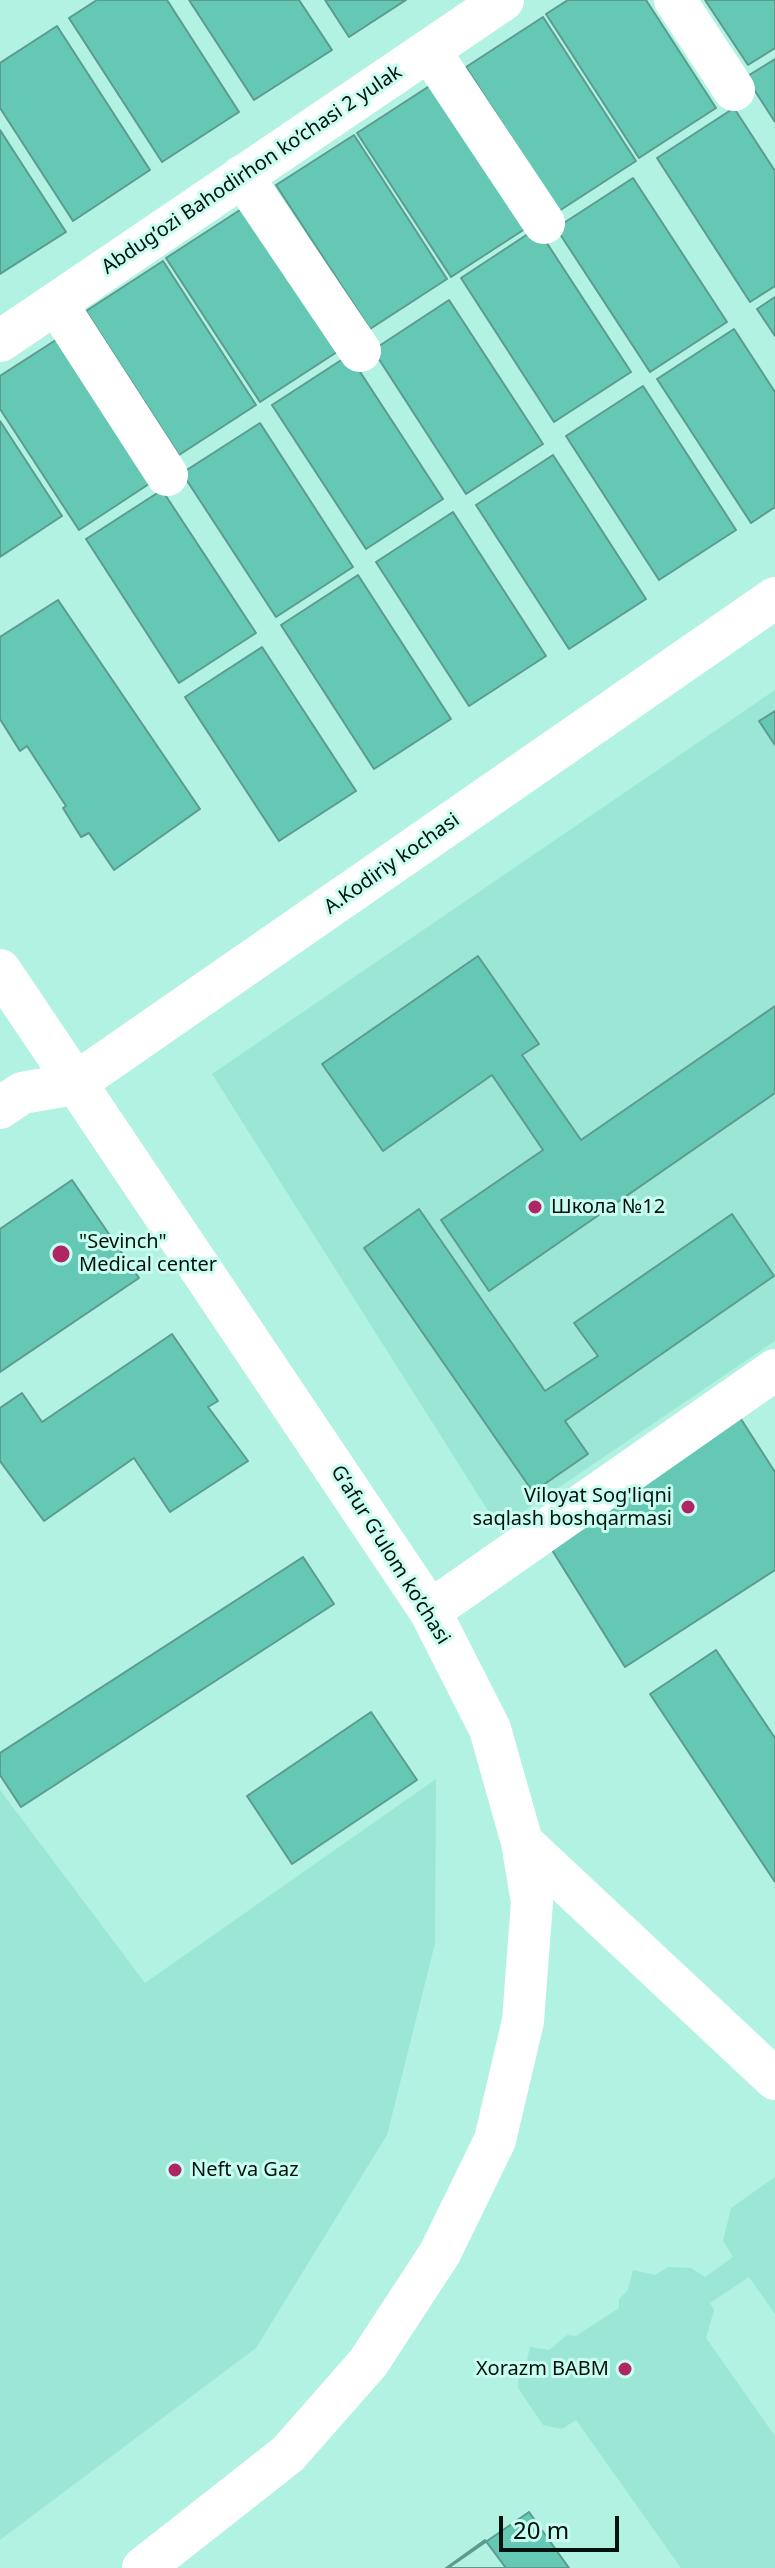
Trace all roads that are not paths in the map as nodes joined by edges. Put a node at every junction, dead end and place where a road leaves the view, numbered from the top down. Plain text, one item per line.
1 (503, 0) edge
2 (675, 0) edge
3 (429, 50) junction
4 (734, 90) dead end
5 (242, 176) junction
6 (544, 223) dead end
7 (56, 303) junction
8 (0, 341) edge
9 (360, 351) dead end
10 (167, 475) dead end
11 (775, 598) edge
12 (0, 970) edge
13 (74, 1084) junction
14 (0, 1108) edge
15 (775, 1370) edge
16 (430, 1611) junction
17 (522, 1842) junction
18 (775, 2079) edge
19 (143, 2568) edge

1 - 3 street, Abdug’ozi Bahodirhon ko’chasi 2 yulak
2 - 4 street
3 - 5 street, Abdug’ozi Bahodirhon ko’chasi 2 yulak
3 - 6 street
5 - 7 street, Abdug’ozi Bahodirhon ko’chasi 2 yulak
5 - 9 street
7 - 8 street, Abdug’ozi Bahodirhon ko’chasi 2 yulak
7 - 10 street
11 - 13 street, A.Kodiriy kochasi
12 - 13 street, Gʻafur Gʻulom ko’chasi
13 - 14 street, A.Kodiriy kochasi
13 - 16 street, Gʻafur Gʻulom ko’chasi
15 - 16 street
16 - 17 street, Gʻafur Gʻulom ko’chasi
17 - 18 street
17 - 19 street, Gʻafur Gʻulom ko’chasi

